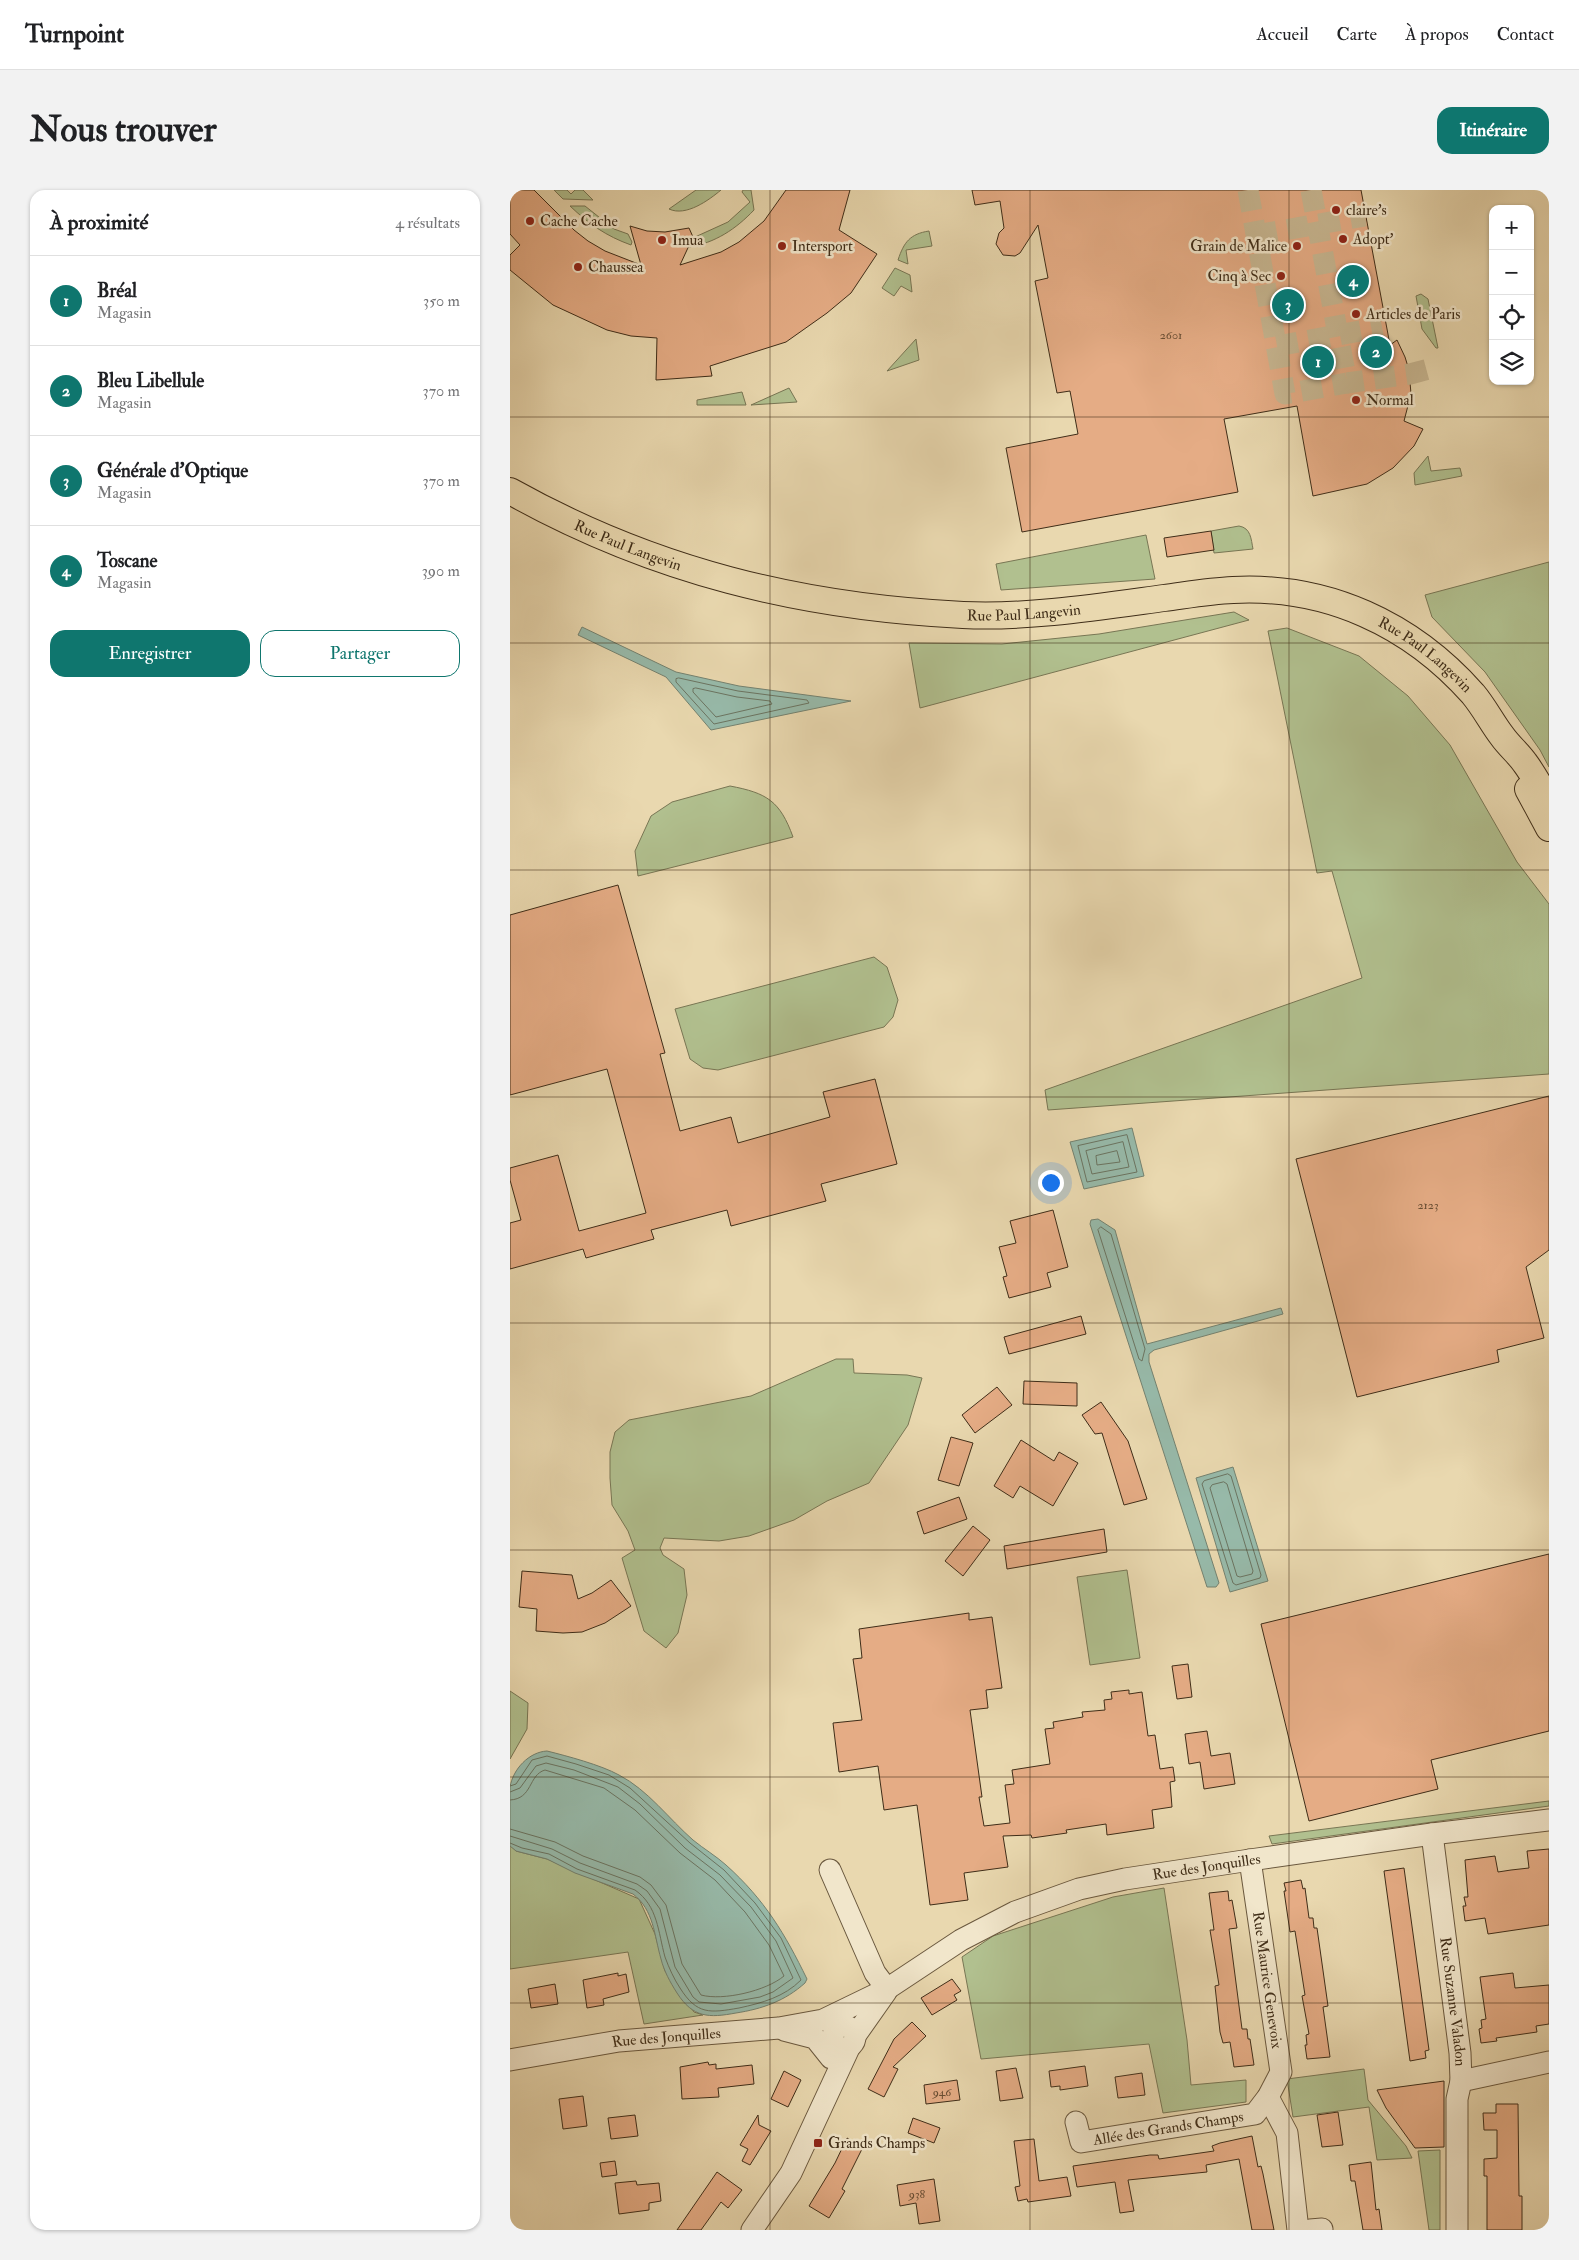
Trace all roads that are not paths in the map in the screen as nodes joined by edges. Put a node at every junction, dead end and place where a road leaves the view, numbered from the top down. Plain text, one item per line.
1 (510, 491) edge
2 (1503, 737) junction
3 (1549, 802) edge
4 (1549, 828) edge
5 (1549, 1820) edge
6 (1432, 1834) junction
7 (1250, 1860) junction
8 (830, 1870) dead end
9 (887, 1989) junction
10 (836, 2037) junction
11 (510, 2060) edge
12 (1549, 2062) edge
13 (1461, 2081) junction
14 (1268, 2097) junction
15 (1076, 2122) dead end
16 (752, 2230) edge
17 (1298, 2230) edge
18 (1457, 2230) edge

1 - 2 main road, Rue Paul Langevin
2 - 3 main road, Rue Paul Langevin
2 - 4 main road, Rue Paul Langevin
5 - 6 street, Rue des Jonquilles
6 - 7 street, Rue des Jonquilles
6 - 13 street, Rue Suzanne Valadon
7 - 9 street, Rue des Jonquilles
7 - 14 street, Rue Maurice Genevoix
8 - 9 street
9 - 10 street, Rue des Jonquilles
9 - 10 street, Rue des Jonquilles
10 - 11 street, Rue des Jonquilles
10 - 16 street
12 - 13 street
13 - 18 street, Rue Suzanne Valadon
14 - 15 street, Allée des Grands Champs
14 - 17 street

